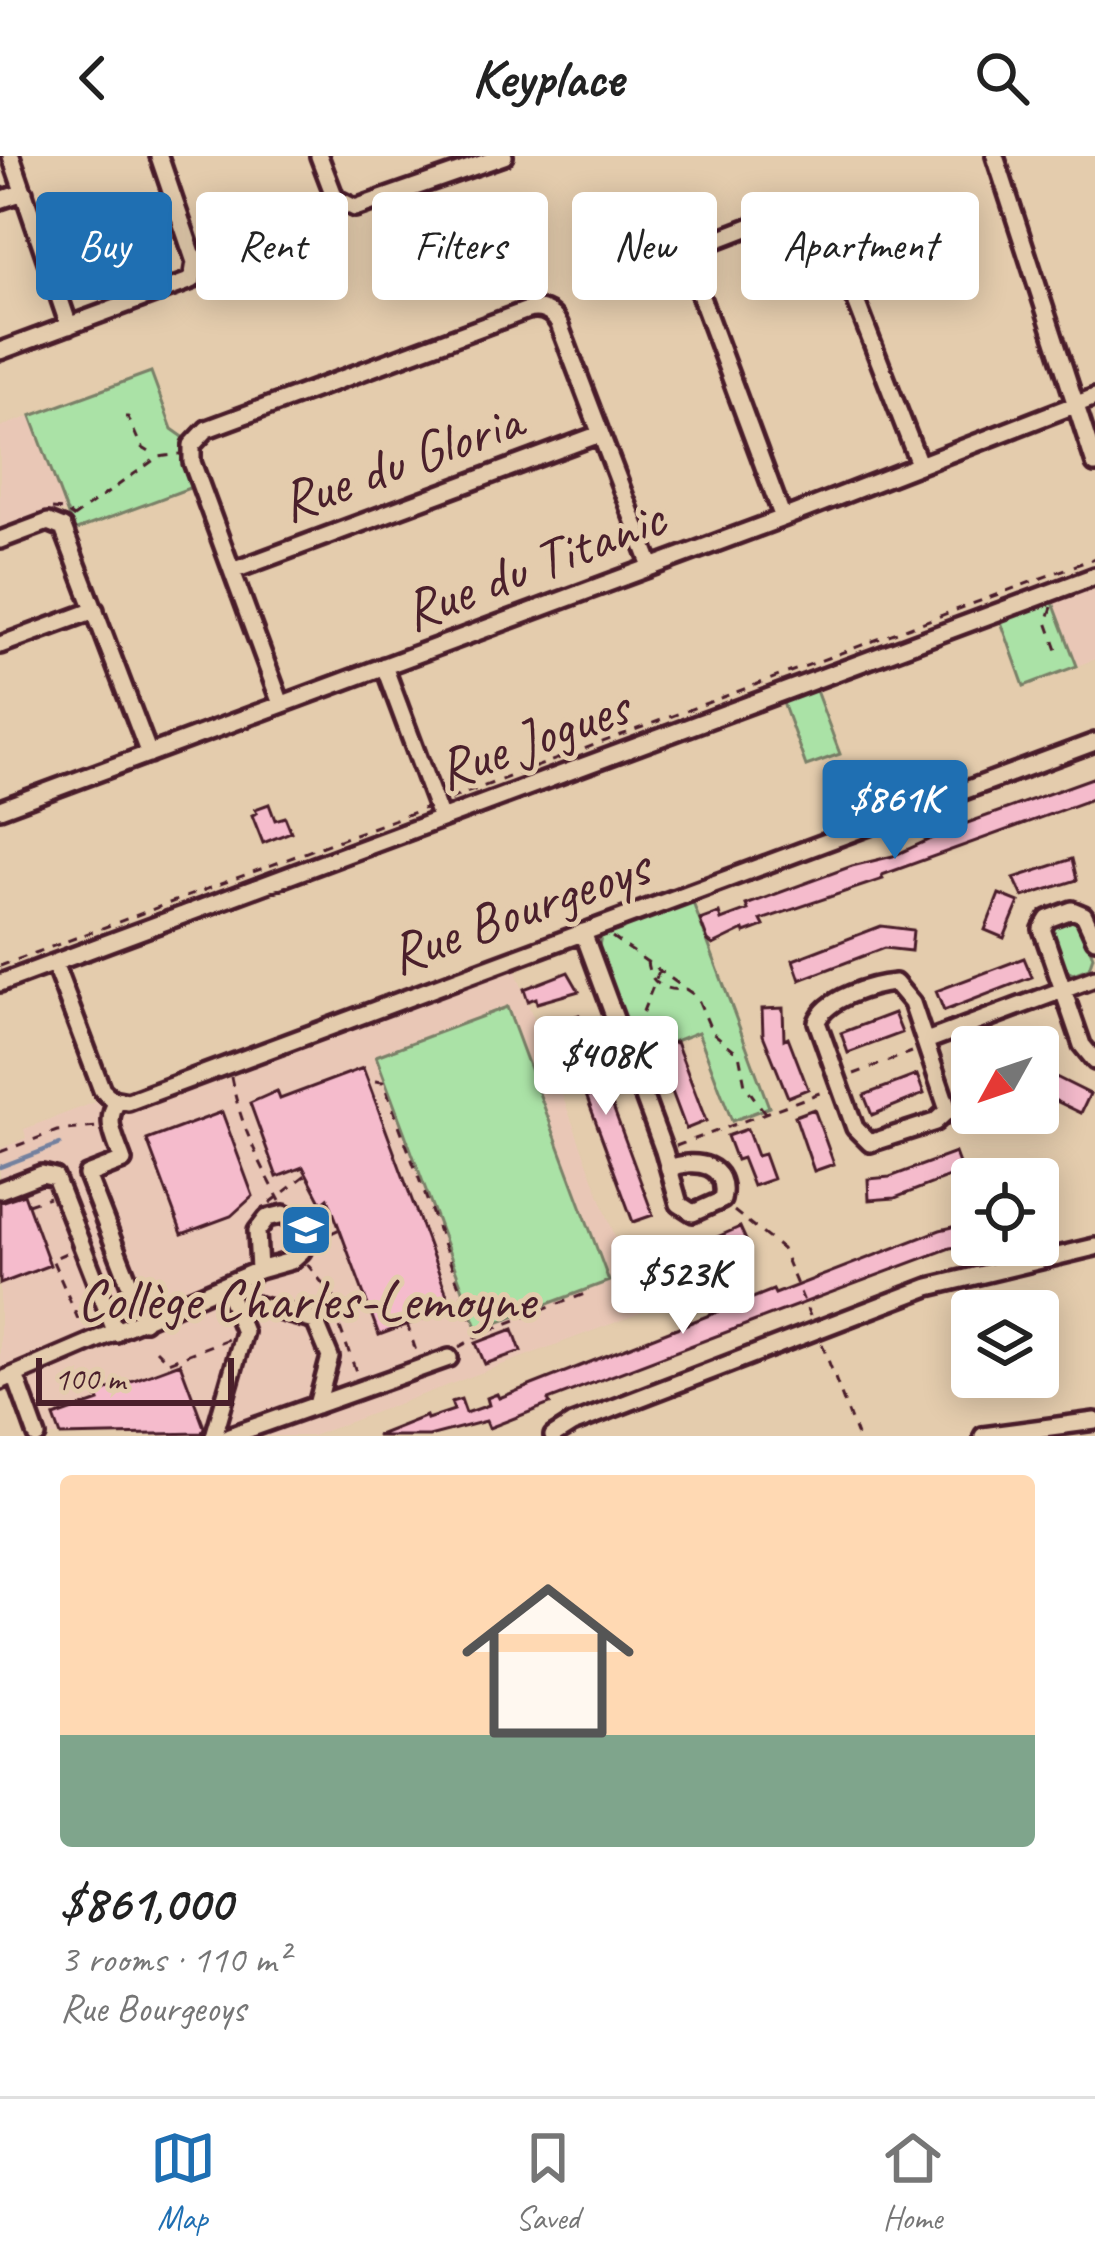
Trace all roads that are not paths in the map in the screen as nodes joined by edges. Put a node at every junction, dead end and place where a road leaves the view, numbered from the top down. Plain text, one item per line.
1 (11, 156) edge
2 (319, 156) edge
3 (504, 156) edge
4 (995, 156) edge
5 (179, 157) edge
6 (160, 160) edge
7 (24, 192) junction
8 (0, 200) edge
9 (69, 326) junction
10 (0, 351) edge
11 (1095, 397) edge
12 (1073, 404) junction
13 (600, 434) junction
14 (919, 464) junction
15 (1095, 464) edge
16 (783, 518) junction
17 (0, 540) edge
18 (651, 566) junction
19 (232, 571) junction
20 (1095, 576) edge
21 (95, 610) junction
22 (0, 645) edge
23 (385, 666) junction
24 (281, 704) junction
25 (1095, 742) edge
26 (149, 754) junction
27 (0, 809) edge
28 (440, 819) junction
29 (583, 932) junction
30 (1095, 939) edge
31 (54, 963) junction
32 (1095, 978) edge
33 (0, 983) edge
34 (1062, 990) junction
35 (922, 1045) junction
36 (1095, 1060) edge
37 (118, 1101) junction
38 (669, 1168) dead end
39 (0, 1190) edge
40 (1095, 1247) edge
41 (259, 1270) dead end
42 (226, 1287) junction
43 (236, 1310) junction
44 (144, 1321) junction
45 (116, 1333) junction
46 (450, 1354) road end
47 (8, 1378) edge
48 (317, 1405) junction
49 (1095, 1421) edge
50 (37, 1436) edge
51 (214, 1436) edge
52 (229, 1436) edge
53 (554, 1436) edge
54 (983, 1436) edge

1 - 7 street
2 - 3 street
4 - 12 street
5 - 6 street
6 - 9 street
7 - 8 street
7 - 9 street
9 - 10 street
11 - 12 street, Rue du Titanic
12 - 14 street, Rue du Titanic
12 - 15 street
13 - 18 street
13 - 19 street, Rue du Gloria
13 - 19 street
14 - 16 street, Rue du Titanic
14 - 16 street
16 - 18 street, Rue du Titanic
17 - 21 street
18 - 23 street, Rue du Titanic
19 - 24 street
20 - 28 street, Rue Jogues
21 - 22 street
21 - 26 street
23 - 24 street, Rue du Titanic
23 - 28 street
24 - 26 street, Rue du Titanic
25 - 29 street, Rue Bourgeoys
26 - 27 street, Rue du Titanic
28 - 31 street, Rue Jogues
29 - 37 street, Rue Bourgeoys
29 - 38 street
30 - 34 street
31 - 33 street, Rue Jogues
31 - 37 street
32 - 34 street
34 - 35 street
34 - 36 street
35 - 35 street
37 - 44 street
39 - 45 street
40 - 53 street
41 - 42 street
42 - 43 street
42 - 44 street
43 - 48 street
43 - 51 street
44 - 45 street
45 - 47 street
46 - 48 street
47 - 50 street
48 - 52 street
49 - 54 street

